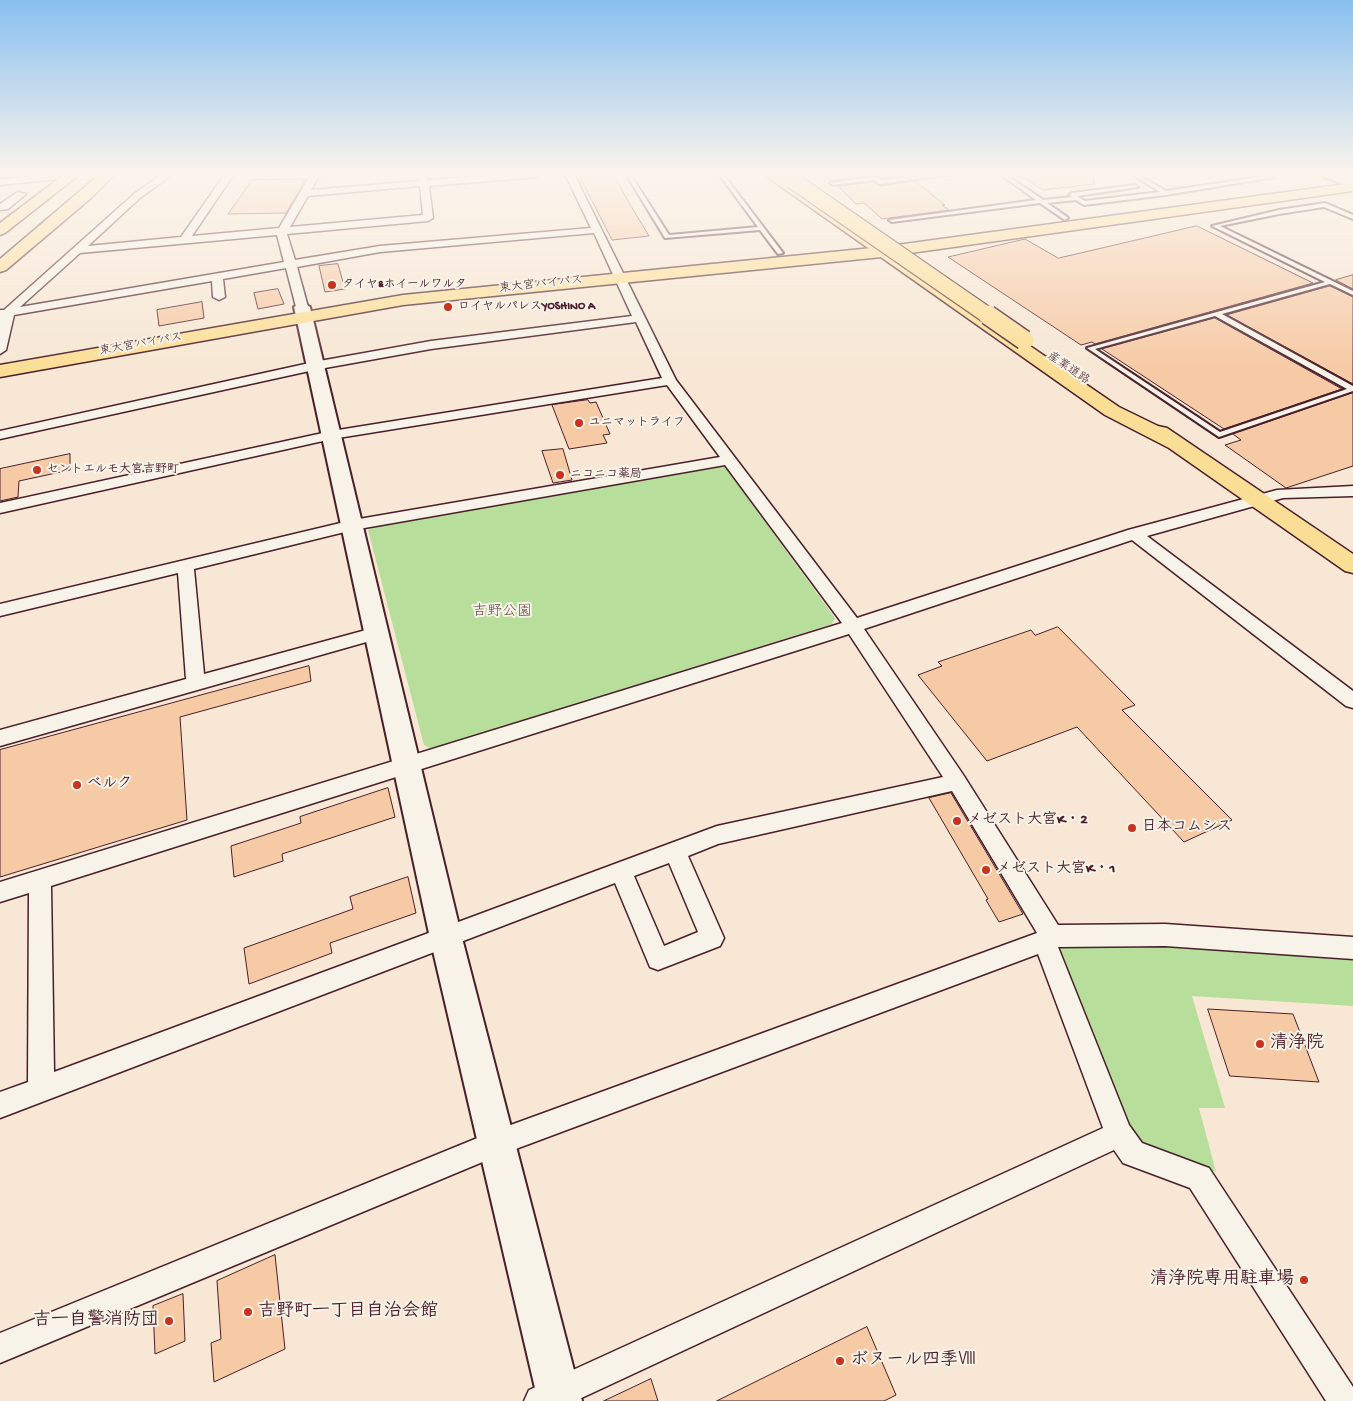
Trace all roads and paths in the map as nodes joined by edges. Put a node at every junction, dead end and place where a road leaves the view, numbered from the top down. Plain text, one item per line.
1 (20, 239) edge
2 (33, 239) edge
3 (88, 239) edge
4 (204, 239) edge
5 (284, 239) edge
6 (490, 239) edge
7 (602, 239) edge
8 (770, 239) edge
9 (877, 239) edge
10 (879, 239) edge
11 (880, 239) edge
12 (930, 239) edge
13 (936, 239) edge
14 (1243, 239) edge
15 (184, 241) joint
16 (888, 246) junction
17 (76, 250) junction
18 (780, 253) junction
19 (0, 256) edge
20 (290, 264) junction
21 (0, 267) edge
22 (618, 272) junction
23 (217, 277) junction
24 (1331, 282) junction
25 (1353, 293) edge
26 (219, 297) dead end
27 (303, 312) junction
28 (4, 314) edge
29 (1217, 314) junction
30 (641, 318) junction
31 (1044, 342) dead end
32 (0, 350) edge
33 (0, 361) edge
34 (314, 366) junction
35 (0, 371) edge
36 (670, 381) junction
37 (1353, 389) edge
38 (1124, 397) dead end
39 (0, 435) edge
40 (332, 436) junction
41 (1175, 443) junction
42 (729, 460) junction
43 (1353, 492) edge
44 (1257, 499) junction
45 (0, 508) edge
46 (353, 524) junction
47 (1134, 534) junction
48 (1353, 564) edge
49 (186, 565) junction
50 (0, 610) edge
51 (853, 626) junction
52 (377, 633) junction
53 (196, 683) junction
54 (1353, 701) edge
55 (0, 738) edge
56 (406, 767) junction
57 (957, 782) junction
58 (675, 851) junction
59 (621, 872) junction
60 (40, 879) junction
61 (0, 892) edge
62 (446, 938) junction
63 (1048, 938) junction
64 (1353, 948) edge
65 (42, 1089) junction
66 (0, 1105) edge
67 (1118, 1134) junction
68 (497, 1143) junction
69 (0, 1348) edge
70 (1342, 1396) edge
71 (553, 1398) edge

1 - 19 main road
2 - 21 main road
3 - 17 street
4 - 15 street
5 - 20 street
6 - 20 street
7 - 22 street
8 - 18 lane
9 - 16 main road
10 - 16 main road
11 - 41 main road, 産業道路, bridge
12 - 16 main road, 東大宮バイパス
13 - 16 main road, 東大宮バイパス
14 - 24 lane
15 - 17 street
16 - 18 main road, 東大宮バイパス
16 - 22 main road, 東大宮バイパス
16 - 31 main road
16 - 41 main road
17 - 28 street
18 - 22 main road, 東大宮バイパス
20 - 23 street
20 - 27 street
22 - 27 main road, 東大宮バイパス
22 - 30 street
23 - 26 street
23 - 28 street
24 - 25 lane
24 - 29 lane
27 - 33 main road, 東大宮バイパス
27 - 34 street
27 - 35 main road, 東大宮バイパス
28 - 32 street
29 - 37 lane
29 - 37 lane
30 - 34 street
30 - 36 street
34 - 39 street
34 - 40 street
36 - 40 street
36 - 42 street
38 - 41 main road
40 - 45 street
40 - 46 street
41 - 44 main road, 産業道路
42 - 46 street
42 - 51 street
43 - 44 street
44 - 47 street
44 - 48 main road, 産業道路
46 - 49 street
46 - 52 street
47 - 51 street
47 - 54 street
49 - 50 street
49 - 53 street
51 - 56 street
51 - 57 street
52 - 53 street
52 - 56 street
53 - 55 street
56 - 60 street
56 - 62 street
57 - 58 street
57 - 63 street
58 - 59 street
58 - 59 street
59 - 62 street
60 - 61 street
60 - 65 street
62 - 65 street
62 - 68 street
63 - 64 street
63 - 67 street
63 - 68 street
65 - 66 street
67 - 70 street
67 - 71 street
68 - 69 street
68 - 71 street

